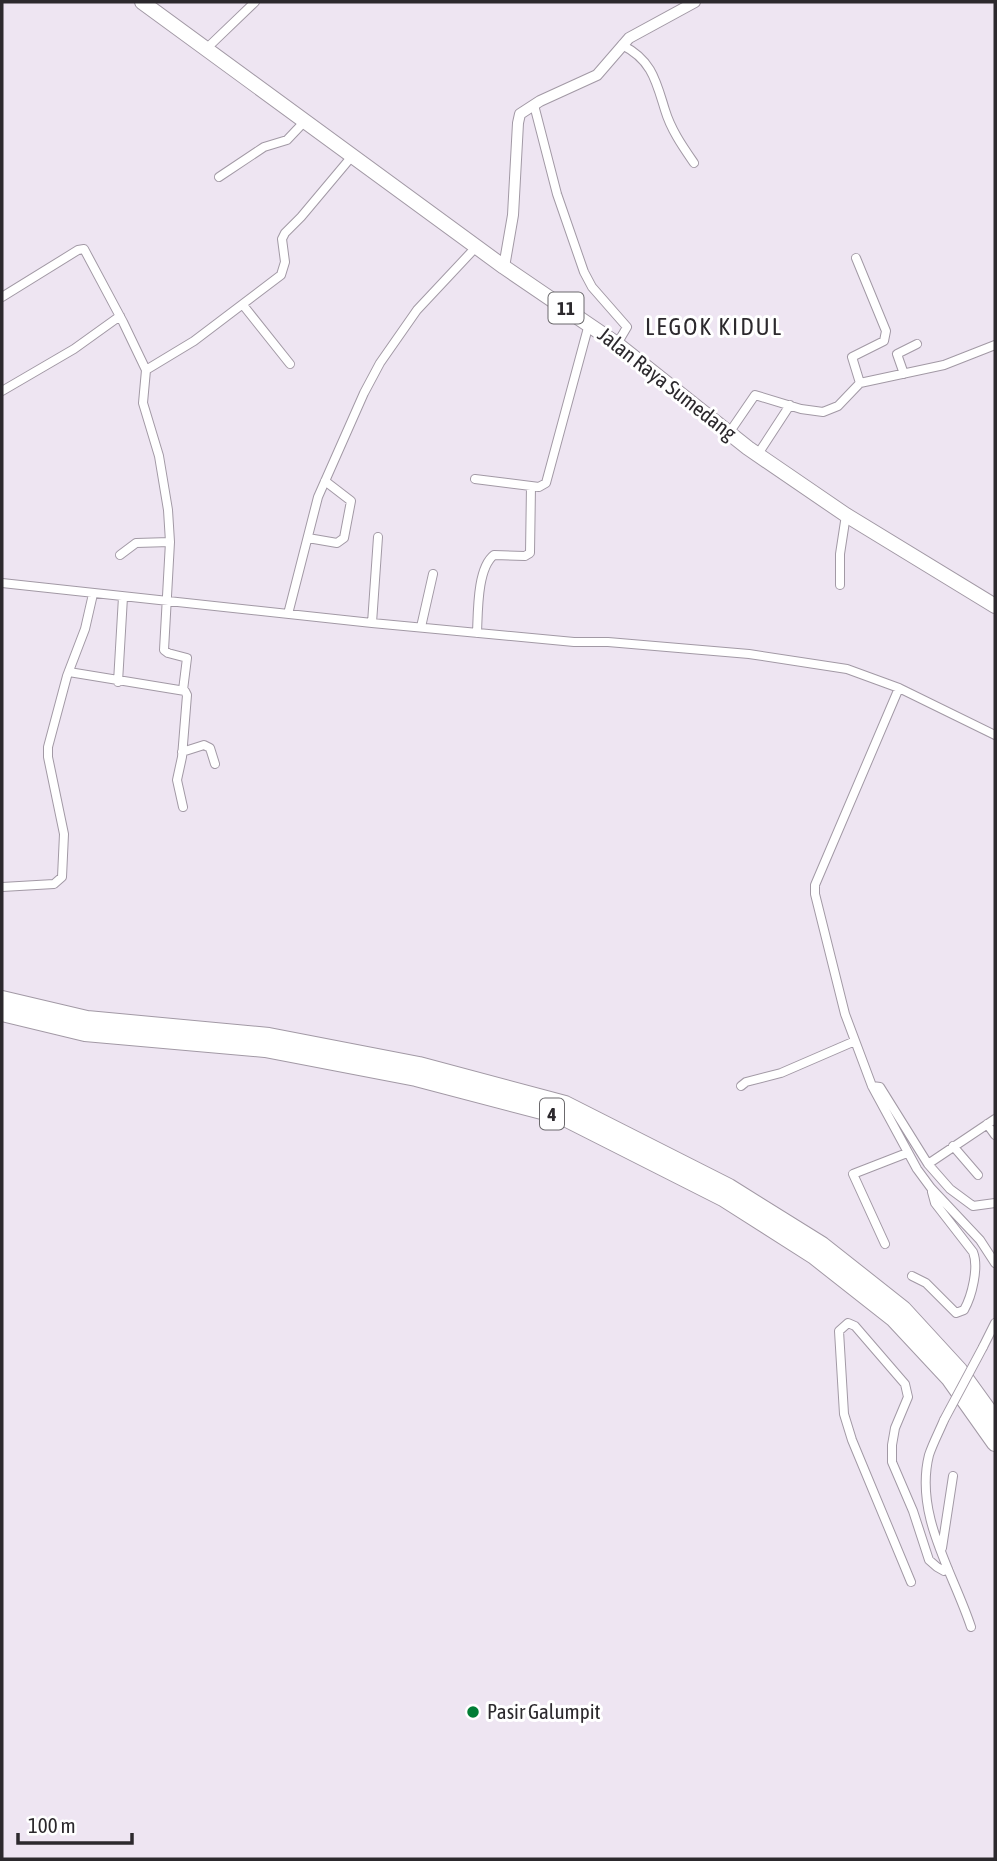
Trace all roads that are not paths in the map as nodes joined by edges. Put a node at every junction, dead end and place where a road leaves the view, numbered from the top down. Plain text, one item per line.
1 (142, 2) edge
2 (255, 2) edge
3 (695, 2) edge
4 (622, 45) junction
5 (206, 49) junction
6 (534, 105) junction
7 (305, 121) junction
8 (353, 155) junction
9 (694, 163) dead end
10 (219, 177) dead end
11 (477, 245) junction
12 (856, 258) dead end
13 (504, 267) junction
14 (2, 297) edge
15 (243, 305) junction
16 (120, 316) junction
17 (589, 324) junction
18 (617, 344) junction
19 (917, 345) dead end
20 (995, 345) edge
21 (290, 364) dead end
22 (146, 370) junction
23 (904, 374) junction
24 (860, 383) junction
25 (2, 391) edge
26 (790, 405) junction
27 (729, 433) junction
28 (758, 454) junction
29 (475, 479) dead end
30 (325, 481) junction
31 (531, 486) junction
32 (846, 515) junction
33 (378, 537) dead end
34 (308, 538) junction
35 (170, 542) junction
36 (120, 555) dead end
37 (433, 574) dead end
38 (2, 583) edge
39 (841, 585) dead end
40 (93, 594) junction
41 (123, 597) junction
42 (167, 602) junction
43 (995, 604) edge
44 (288, 614) junction
45 (372, 624) junction
46 (421, 627) junction
47 (477, 633) junction
48 (69, 672) junction
49 (118, 682) junction
50 (899, 688) junction
51 (183, 690) junction
52 (995, 735) edge
53 (182, 752) junction
54 (215, 764) dead end
55 (183, 807) dead end
56 (2, 887) edge
57 (2, 999) edge
58 (2, 1013) edge
59 (855, 1041) junction
60 (741, 1086) dead end
61 (872, 1086) junction
62 (991, 1122) edge
63 (995, 1135) edge
64 (953, 1146) junction
65 (907, 1153) junction
66 (928, 1164) junction
67 (978, 1175) dead end
68 (931, 1188) junction
69 (995, 1203) edge
70 (885, 1244) dead end
71 (995, 1263) edge
72 (912, 1276) dead end
73 (995, 1323) edge
74 (995, 1420) edge
75 (995, 1443) edge
76 (953, 1476) dead end
77 (941, 1550) junction
78 (948, 1569) junction
79 (912, 1582) dead end
80 (971, 1627) dead end

1 - 5 highway, Jalan Raya Sumedang / 11
2 - 5 street
3 - 4 street
4 - 6 street
4 - 9 street
5 - 7 highway, Jalan Raya Sumedang / 11
6 - 13 street
6 - 18 street
7 - 8 highway, Jalan Raya Sumedang / 11
7 - 10 street
8 - 11 highway, Jalan Raya Sumedang / 11
8 - 15 street
11 - 13 highway, Jalan Raya Sumedang / 11
11 - 30 street
12 - 24 street
13 - 17 highway, Jalan Raya Sumedang / 11
14 - 16 street
15 - 21 street
15 - 22 street
16 - 22 street
16 - 25 street
17 - 18 highway, Jalan Raya Sumedang / 11
17 - 31 street
18 - 27 highway, Jalan Raya Sumedang / 11
19 - 23 street
20 - 23 street
22 - 35 street
23 - 24 street
24 - 26 street
26 - 27 street
26 - 28 street
27 - 28 highway, Jalan Raya Sumedang / 11
28 - 32 highway, Jalan Raya Sumedang / 11
29 - 31 street
30 - 34 street
30 - 34 street
31 - 47 street
32 - 39 street
32 - 43 highway, Jalan Raya Sumedang / 11
33 - 45 street
34 - 44 street
35 - 36 street
35 - 42 street
37 - 46 street
38 - 40 street
40 - 41 street
40 - 48 street
41 - 42 street
41 - 49 street
42 - 44 street
42 - 51 street
44 - 45 street
45 - 46 street
46 - 47 street
47 - 50 street
48 - 49 street
48 - 56 street
49 - 51 street
50 - 52 street
50 - 59 street
51 - 53 street
53 - 54 street
53 - 55 street
57 - 74 highway, 4
58 - 75 highway, 4
59 - 60 street
59 - 61 street
61 - 65 street
61 - 66 street
62 - 63 street
62 - 64 street
64 - 66 street
64 - 67 street
65 - 68 street
65 - 70 street
66 - 69 street
68 - 71 street
68 - 72 street
73 - 77 street, bridge
76 - 77 street
77 - 78 street
78 - 79 street
78 - 80 street

